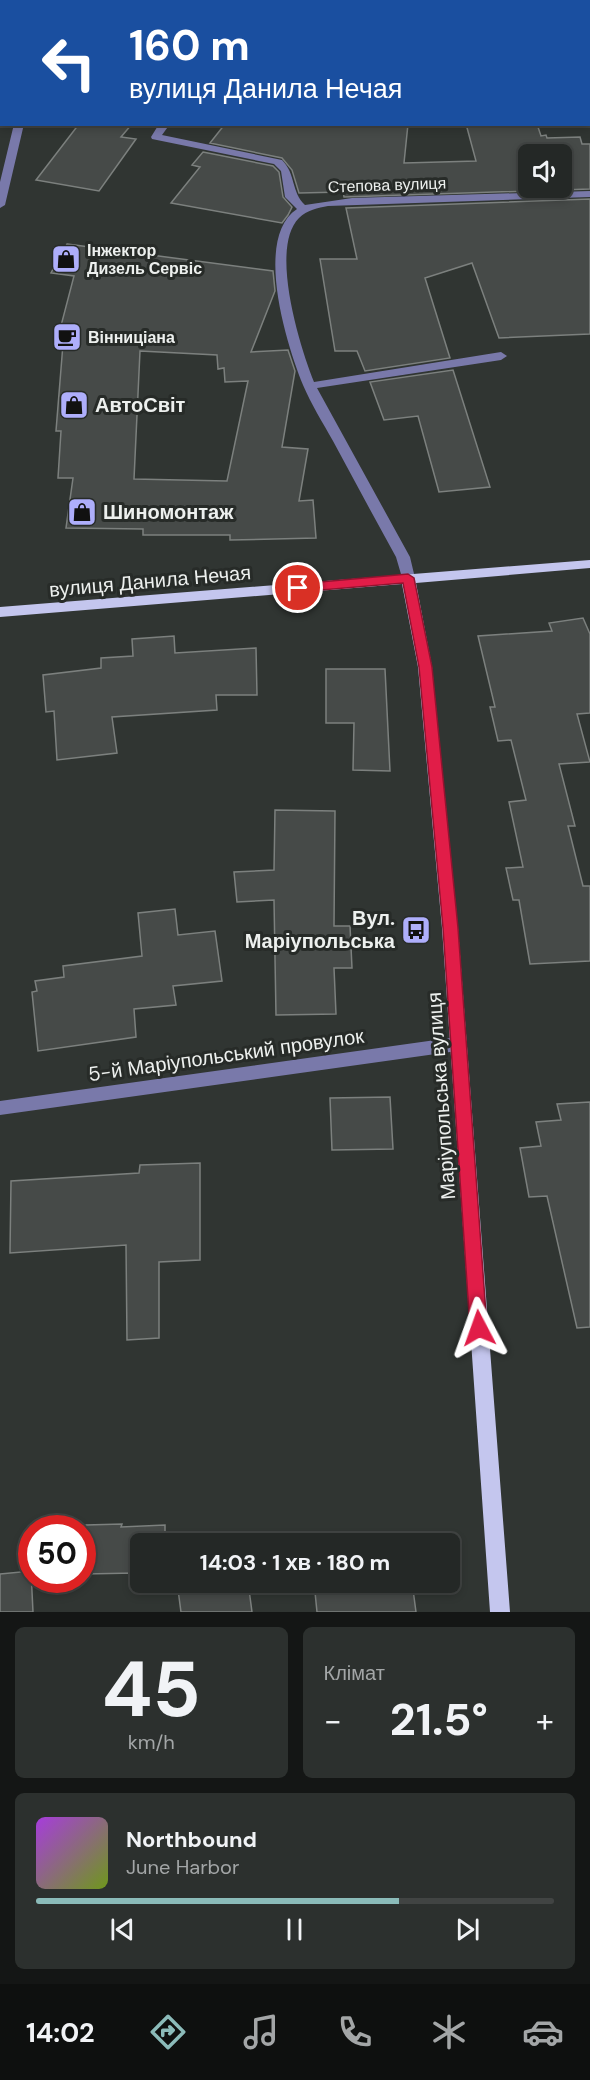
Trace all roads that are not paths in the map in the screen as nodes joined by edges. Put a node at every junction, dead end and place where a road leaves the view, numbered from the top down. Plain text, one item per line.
1 (18, 126) edge
2 (164, 126) edge
3 (4, 167) edge
4 (590, 194) edge
5 (0, 206) edge
6 (303, 209) junction
7 (501, 356) dead end
8 (309, 386) junction
9 (590, 564) edge
10 (408, 578) junction
11 (0, 612) edge
12 (457, 1044) junction
13 (0, 1108) edge
14 (500, 1612) edge

1 - 3 street
2 - 6 street
3 - 5 street
4 - 6 street, Степова вулиця
6 - 8 street, Степова вулиця
7 - 8 street
8 - 10 street, Степова вулиця
9 - 10 main road, вулиця Данила Нечая
10 - 11 main road, вулиця Данила Нечая
10 - 12 main road, Маріупольська вулиця
12 - 13 street, 5-й Маріупольський провулок
12 - 14 main road, Маріупольська вулиця

